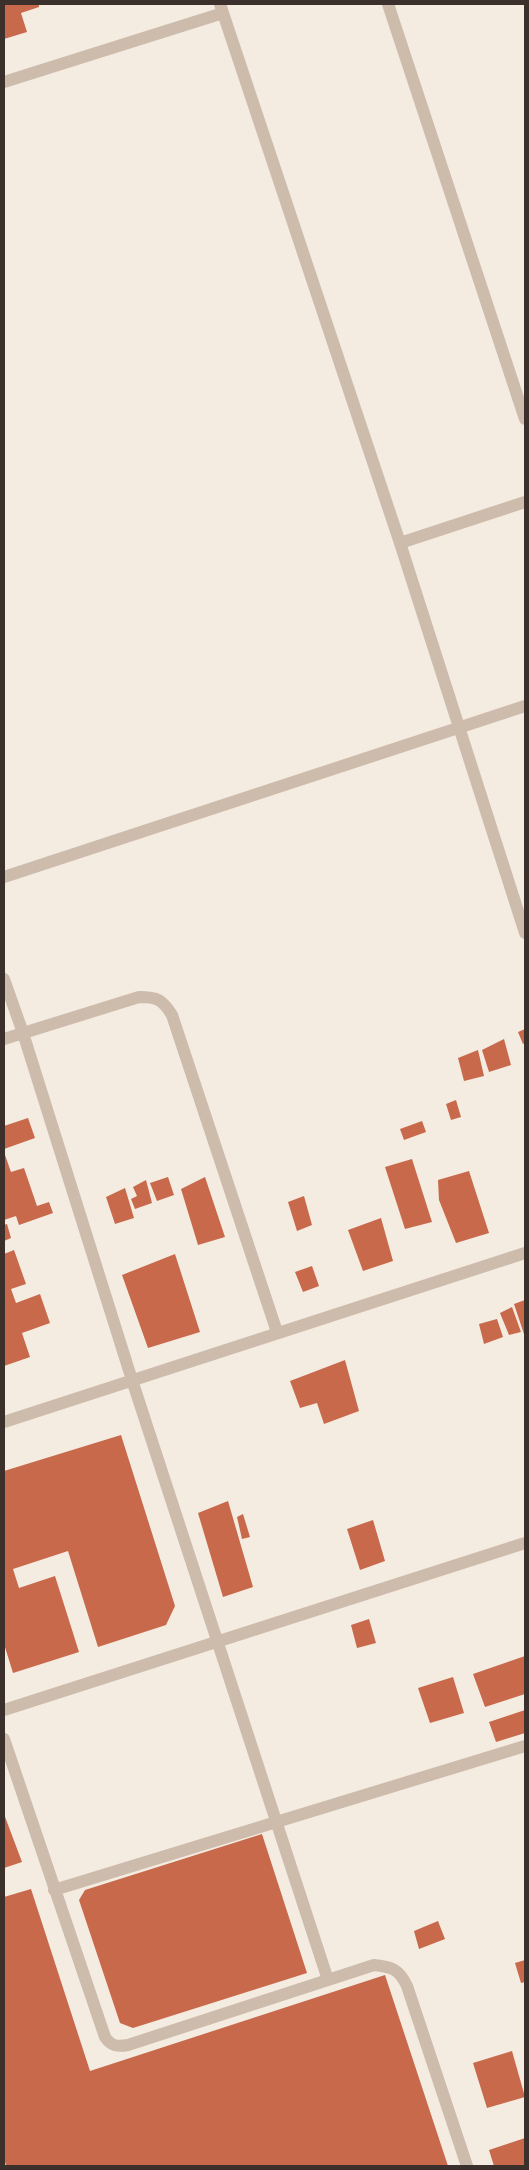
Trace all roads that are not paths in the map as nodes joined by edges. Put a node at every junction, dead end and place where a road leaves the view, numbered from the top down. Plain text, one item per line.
1 (388, 4) edge
2 (221, 9) edge
3 (4, 82) edge
4 (525, 419) edge
5 (525, 502) edge
6 (400, 543) junction
7 (525, 706) edge
8 (459, 727) junction
9 (4, 877) edge
10 (525, 933) edge
11 (4, 979) edge
12 (23, 1033) junction
13 (4, 1040) edge
14 (525, 1253) edge
15 (277, 1332) junction
16 (132, 1380) junction
17 (4, 1422) edge
18 (525, 1543) edge
19 (218, 1641) junction
20 (4, 1710) edge
21 (4, 1738) edge
22 (525, 1746) edge
23 (277, 1821) junction
24 (54, 1890) junction
25 (328, 1980) junction
26 (468, 2166) edge

1 - 4 street
2 - 3 street
2 - 6 street
5 - 6 street
6 - 8 street
7 - 8 street
8 - 9 street
8 - 10 street
11 - 12 street
12 - 13 street
12 - 15 street
12 - 16 street
14 - 15 street
15 - 16 street
16 - 17 street
16 - 19 street
18 - 19 street
19 - 20 street
19 - 23 street
21 - 24 street
22 - 23 street
23 - 24 street
23 - 25 street
24 - 25 street
25 - 26 street

